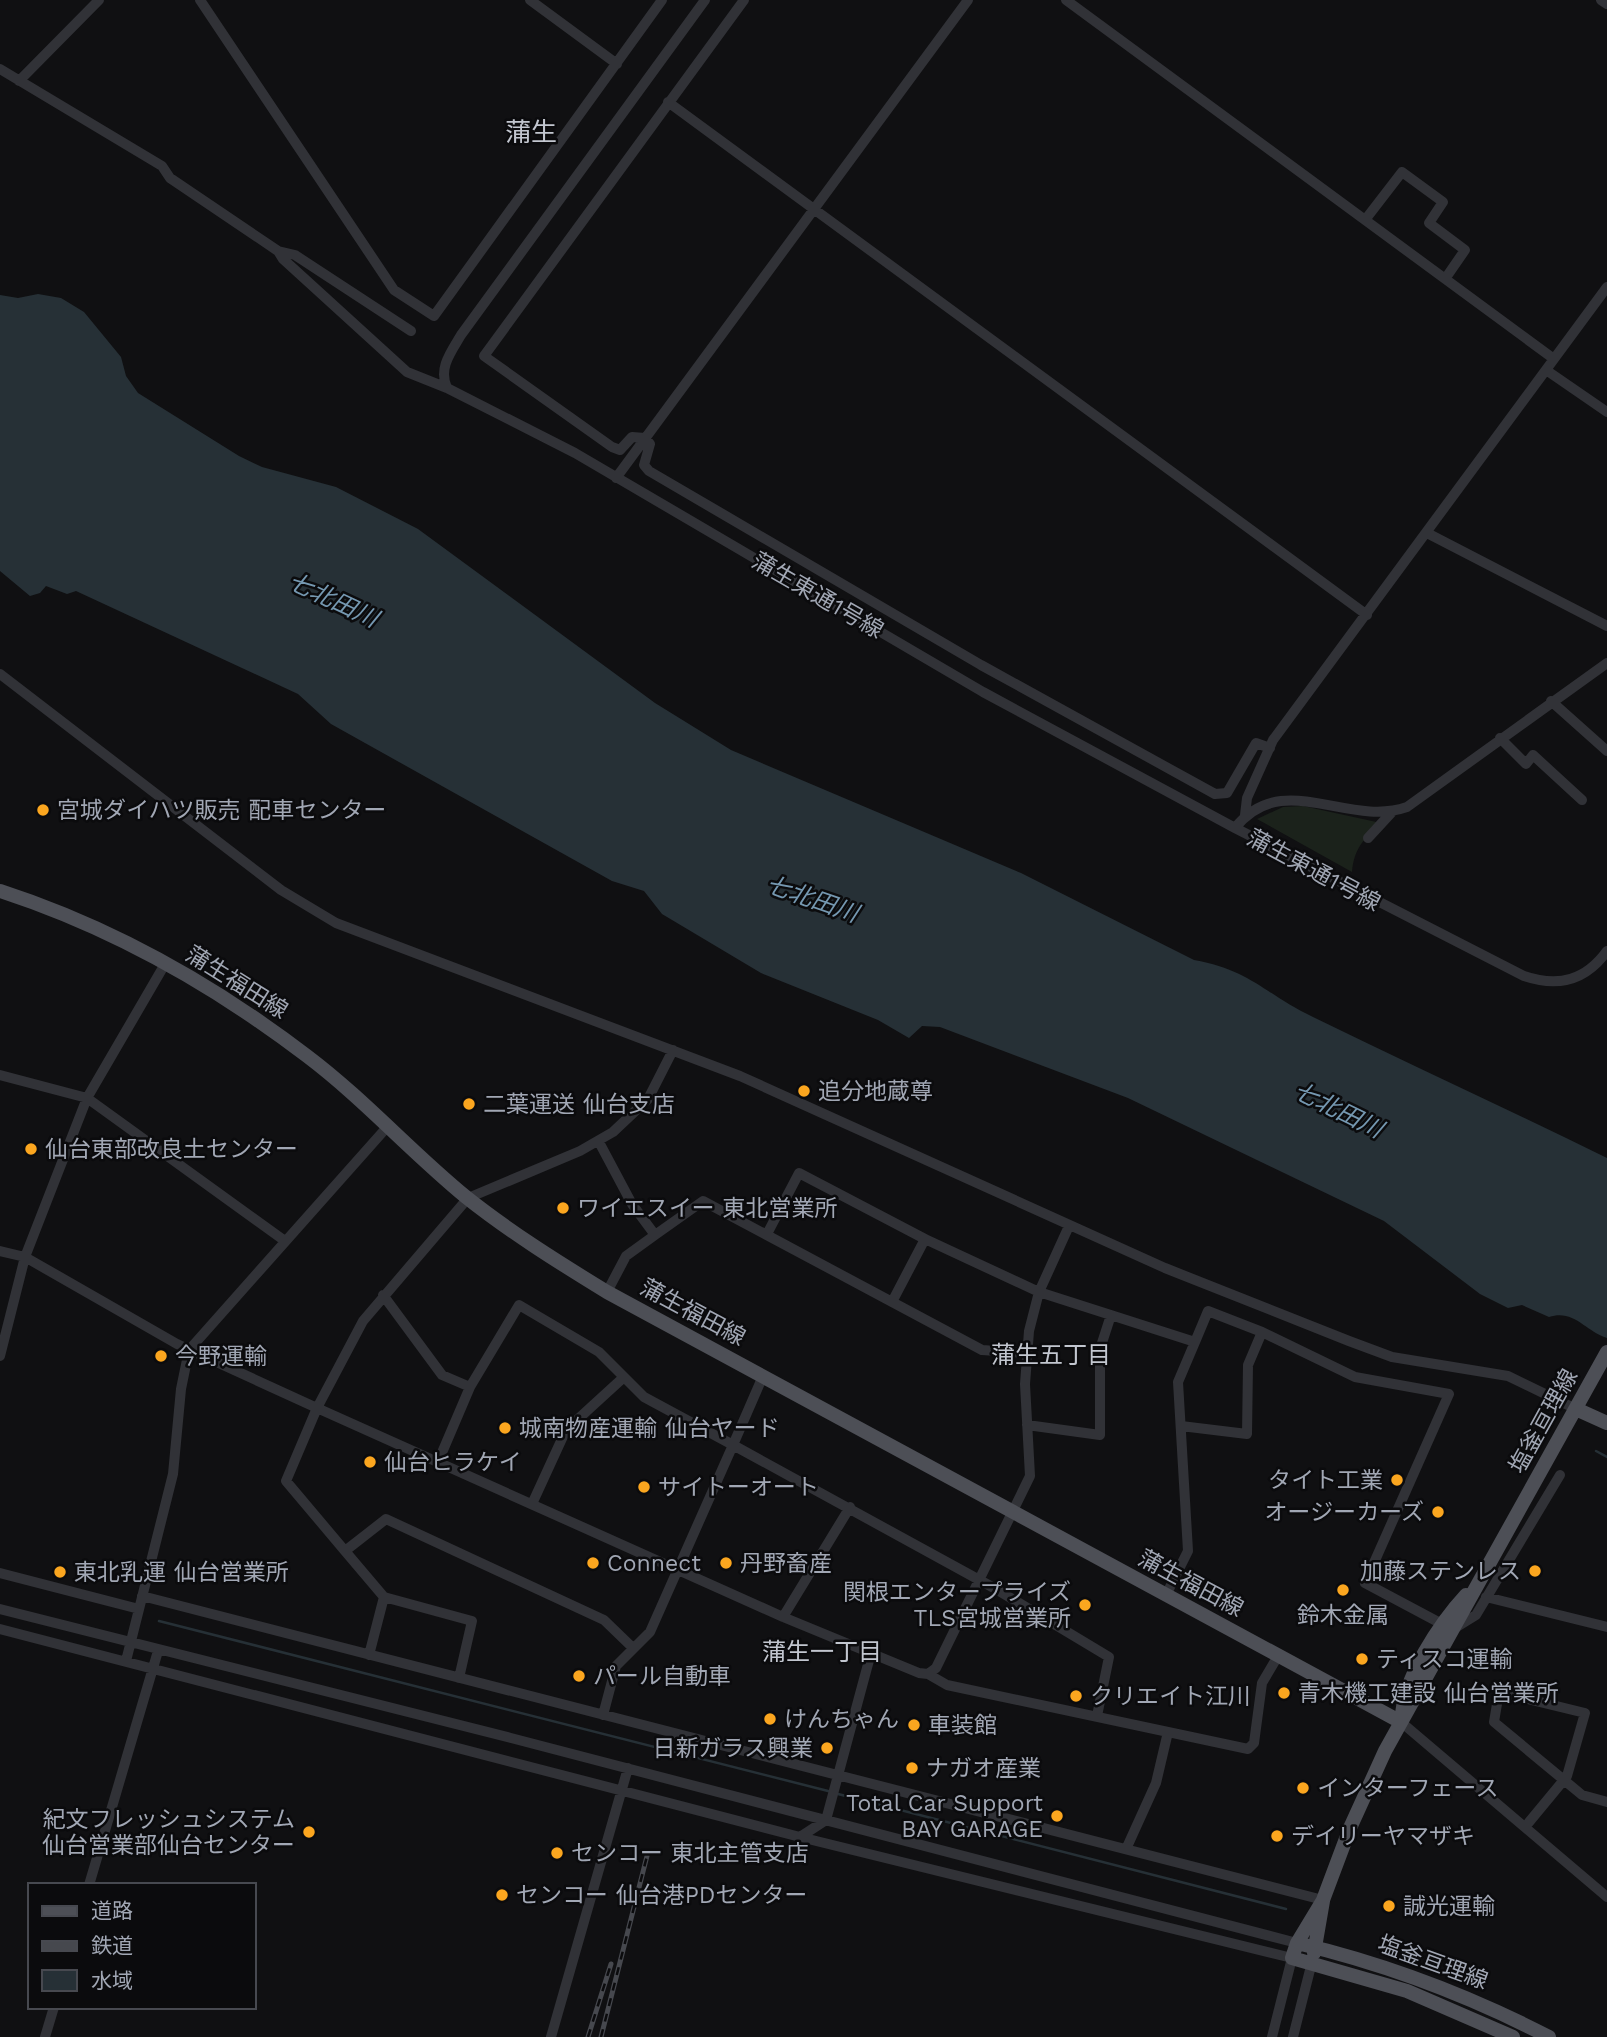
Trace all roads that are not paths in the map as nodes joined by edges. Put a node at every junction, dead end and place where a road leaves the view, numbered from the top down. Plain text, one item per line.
1 (99, 0) edge
2 (200, 0) edge
3 (530, 0) edge
4 (662, 0) edge
5 (705, 0) edge
6 (744, 0) edge
7 (968, 0) edge
8 (1066, 0) edge
9 (1601, 0) edge
10 (1607, 4) edge
11 (617, 64) junction
12 (0, 69) edge
13 (19, 81) junction
14 (668, 102) junction
15 (815, 210) junction
16 (1365, 220) junction
17 (278, 251) junction
18 (1445, 279) junction
19 (1607, 286) edge
20 (411, 331) dead end
21 (1554, 359) junction
22 (1546, 370) junction
23 (447, 388) junction
24 (1607, 412) edge
25 (645, 438) junction
26 (616, 478) junction
27 (1427, 533) junction
28 (1367, 615) junction
29 (1607, 626) edge
30 (1607, 663) edge
31 (0, 674) edge
32 (1551, 701) junction
33 (1500, 738) junction
34 (1270, 748) junction
35 (1607, 751) edge
36 (1581, 800) dead end
37 (1392, 812) junction
38 (1245, 815) junction
39 (1235, 828) junction
40 (1368, 838) dead end
41 (0, 891) edge
42 (1607, 951) edge
43 (165, 964) junction
44 (673, 1049) junction
45 (0, 1075) edge
46 (87, 1098) junction
47 (388, 1126) junction
48 (599, 1142) junction
49 (468, 1198) junction
50 (1069, 1226) junction
51 (655, 1234) junction
52 (767, 1234) junction
53 (925, 1239) junction
54 (285, 1241) junction
55 (0, 1251) edge
56 (25, 1257) junction
57 (607, 1292) junction
58 (1039, 1292) junction
59 (383, 1295) junction
60 (892, 1302) junction
61 (1111, 1315) junction
62 (1262, 1332) junction
63 (1195, 1342) junction
64 (189, 1350) junction
65 (1607, 1352) edge
66 (1026, 1353) junction
67 (0, 1356) edge
68 (763, 1376) junction
69 (624, 1377) junction
70 (470, 1387) junction
71 (1579, 1403) junction
72 (317, 1408) junction
73 (1607, 1423) edge
74 (1027, 1425) junction
75 (1181, 1426) junction
76 (733, 1445) junction
77 (438, 1462) junction
78 (1560, 1475) dead end
79 (532, 1504) junction
80 (850, 1507) junction
81 (1013, 1513) junction
82 (345, 1552) junction
83 (678, 1569) junction
84 (0, 1573) edge
85 (980, 1580) junction
86 (1166, 1595) junction
87 (142, 1596) junction
88 (384, 1597) junction
89 (1486, 1597) junction
90 (0, 1609) edge
91 (139, 1609) junction
92 (783, 1617) junction
93 (1449, 1626) junction
94 (1607, 1627) edge
95 (0, 1629) edge
96 (130, 1643) junction
97 (634, 1648) junction
98 (158, 1651) junction
99 (871, 1653) junction
100 (369, 1655) junction
101 (1278, 1656) junction
102 (126, 1661) junction
103 (153, 1668) junction
104 (928, 1674) junction
105 (459, 1678) junction
106 (603, 1715) junction
107 (1097, 1716) junction
108 (1401, 1722) junction
109 (1168, 1732) junction
110 (491, 1733) junction
111 (485, 1756) junction
112 (628, 1768) junction
113 (838, 1779) junction
114 (1563, 1781) junction
115 (622, 1791) junction
116 (1607, 1802) edge
117 (826, 1820) junction
118 (1525, 1827) junction
119 (800, 1837) junction
120 (1127, 1847) junction
121 (90, 1883) edge
122 (1607, 1897) edge
123 (1322, 1905) junction
124 (1314, 1926) junction
125 (1297, 1943) junction
126 (1316, 1947) junction
127 (1292, 1958) junction
128 (1312, 1962) junction
129 (53, 2009) edge
130 (45, 2037) edge
131 (551, 2037) edge
132 (1272, 2037) edge
133 (1293, 2037) edge
134 (1513, 2037) edge
135 (1549, 2037) edge

1 - 13 street
2 - 11 street
3 - 11 street
4 - 11 street
5 - 23 street
6 - 14 street
7 - 15 street
8 - 16 street
9 - 10 street
12 - 13 street
13 - 17 street
14 - 15 street
14 - 25 street
15 - 25 street
15 - 28 street
16 - 18 street
16 - 18 street
17 - 20 street
17 - 23 street, 蒲生東通1号線
18 - 21 street
19 - 21 street
21 - 22 street
22 - 24 street
22 - 27 street
23 - 26 street, 蒲生東通1号線
25 - 26 street
25 - 34 street
26 - 39 street, 蒲生東通1号線
27 - 28 street
27 - 29 street
28 - 34 street
30 - 32 street
31 - 44 street
32 - 33 street
32 - 35 street
33 - 36 street
33 - 37 street
34 - 38 street
37 - 38 street
37 - 40 street
38 - 39 street
39 - 42 street, 蒲生東通1号線
41 - 43 main road, 蒲生福田線
43 - 46 street
43 - 47 main road, 蒲生福田線
44 - 48 street
44 - 50 street
45 - 46 street
46 - 54 street
46 - 56 street
47 - 49 main road, 蒲生福田線
47 - 54 street
48 - 49 street
48 - 51 street
49 - 57 main road, 蒲生福田線
49 - 59 street
50 - 58 street
50 - 71 street
51 - 52 street
51 - 57 street
52 - 53 street
52 - 60 street
53 - 58 street
53 - 60 street
54 - 64 street
55 - 56 street
56 - 64 street
56 - 67 street
57 - 68 main road, 蒲生福田線
58 - 61 street
58 - 66 street
59 - 70 street
59 - 72 street
60 - 66 street
61 - 63 street
61 - 74 street
62 - 63 street
62 - 75 street
62 - 93 street
63 - 75 street
64 - 72 street
64 - 87 street
65 - 71 main road, 塩釜亘理線
66 - 74 street
68 - 76 street
68 - 81 main road, 蒲生福田線
69 - 70 street
69 - 76 street
69 - 79 street
70 - 77 street
71 - 73 main road
71 - 93 main road, 塩釜亘理線
72 - 77 street
72 - 82 street
74 - 81 street
75 - 86 street
76 - 80 street
76 - 83 street
77 - 79 street
78 - 89 street
79 - 83 street
80 - 85 street
80 - 92 street
81 - 85 street
81 - 86 main road, 蒲生福田線
82 - 88 street
82 - 97 street
83 - 92 street
83 - 97 street
84 - 91 street
85 - 104 street
85 - 107 street
86 - 101 main road, 蒲生福田線
87 - 91 street
87 - 100 street
88 - 100 street
88 - 105 street
89 - 93 street
89 - 94 street
90 - 96 street
91 - 96 street
92 - 99 street
93 - 108 main road, 塩釜亘理線
93 - 108 main road, 塩釜亘理線
95 - 102 street
96 - 98 street
96 - 102 street
97 - 106 street
98 - 103 street
98 - 110 street
99 - 104 street
99 - 113 street
100 - 105 street
101 - 108 main road, 蒲生福田線
101 - 109 street
102 - 103 street
103 - 111 street
103 - 121 street
104 - 107 street
105 - 106 street
106 - 113 street
107 - 109 street
108 - 118 street
108 - 123 main road, 塩釜亘理線
109 - 120 street
110 - 111 street
110 - 112 street
111 - 115 street
112 - 115 street
112 - 117 street
113 - 117 street
113 - 120 street
114 - 114 street
114 - 116 street
114 - 118 street
115 - 119 street
115 - 131 street
117 - 119 street
117 - 125 street
118 - 122 street
119 - 127 street
120 - 123 street
123 - 124 main road, 塩釜亘理線
124 - 125 main road, 塩釜亘理線
124 - 126 main road
125 - 126 main road, 塩釜亘理線
125 - 127 main road, 塩釜亘理線
126 - 128 main road
126 - 135 main road, 塩釜亘理線
127 - 128 main road, 塩釜亘理線
127 - 132 street
128 - 133 street
128 - 134 main road, 塩釜亘理線
129 - 130 street

